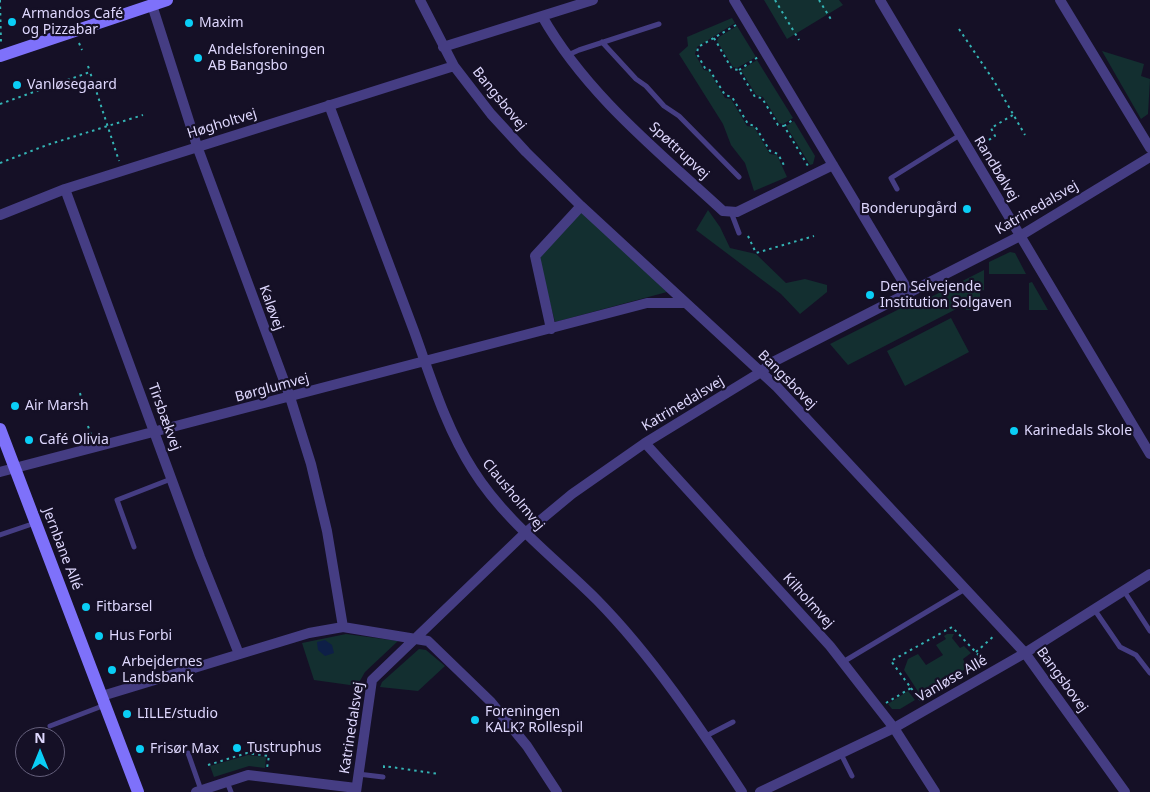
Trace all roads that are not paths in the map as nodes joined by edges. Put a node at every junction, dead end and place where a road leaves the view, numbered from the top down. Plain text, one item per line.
1 (167, 0) edge
2 (420, 0) edge
3 (593, 0) edge
4 (734, 0) edge
5 (880, 0) edge
6 (1060, 0) edge
7 (152, 5) junction
8 (542, 16) junction
9 (659, 24) dead end
10 (602, 42) junction
11 (443, 46) junction
12 (568, 55) junction
13 (1, 56) edge
14 (454, 66) junction
15 (329, 105) junction
16 (960, 135) junction
17 (197, 146) junction
18 (1150, 148) edge
19 (1150, 157) edge
20 (833, 165) junction
21 (739, 177) dead end
22 (64, 189) junction
23 (897, 189) dead end
24 (581, 206) junction
25 (730, 212) junction
26 (0, 215) edge
27 (739, 233) road end
28 (1020, 236) junction
29 (910, 292) junction
30 (685, 302) junction
31 (551, 329) junction
32 (425, 362) junction
33 (761, 372) junction
34 (290, 397) junction
35 (0, 429) edge
36 (155, 432) junction
37 (645, 443) junction
38 (1150, 454) edge
39 (15, 468) junction
40 (0, 472) edge
41 (172, 478) junction
42 (36, 522) junction
43 (525, 533) junction
44 (0, 535) edge
45 (134, 547) dead end
46 (1150, 574) edge
47 (965, 589) junction
48 (1124, 590) junction
49 (1094, 609) junction
50 (344, 627) junction
51 (1150, 631) edge
52 (414, 639) junction
53 (1025, 653) junction
54 (238, 654) junction
55 (842, 662) junction
56 (1150, 673) edge
57 (104, 701) junction
58 (733, 722) dead end
59 (50, 726) dead end
60 (894, 728) junction
61 (706, 736) junction
62 (188, 752) dead end
63 (841, 754) junction
64 (358, 774) junction
65 (852, 776) dead end
66 (383, 777) road end
67 (227, 782) junction
68 (356, 790) edge
69 (199, 791) edge
70 (138, 792) edge
71 (230, 792) edge
72 (557, 792) edge
73 (742, 792) edge
74 (760, 792) edge
75 (935, 792) edge
76 (1125, 792) edge

1 - 7 street
2 - 11 street, Bangsbovej
3 - 8 street
4 - 20 street
5 - 16 street, Randbølvej
6 - 18 street
7 - 13 street
7 - 17 street, Kaløvej
8 - 11 street
8 - 12 street, Spøttrupvej
9 - 10 lane
10 - 12 lane
10 - 21 lane
11 - 14 street, Bangsbovej
12 - 25 street, Spøttrupvej
14 - 15 street, Høgholtvej
14 - 24 street, Bangsbovej
15 - 17 street, Høgholtvej
15 - 32 street, Clausholmvej
16 - 23 lane
16 - 28 street, Randbølvej
17 - 22 street, Høgholtvej
17 - 34 street, Kaløvej
19 - 28 street, Katrinedalsvej
20 - 25 street
20 - 29 street
22 - 26 street, Høgholtvej
22 - 36 street, Tirsbækvej
24 - 30 street, Bangsbovej
24 - 31 street
25 - 27 lane
28 - 29 street, Katrinedalsvej
28 - 38 street, Randbølvej
29 - 33 street, Katrinedalsvej
30 - 31 street, Børglumvej
30 - 33 street, Bangsbovej
31 - 32 street, Børglumvej
32 - 34 street, Børglumvej
32 - 43 street, Clausholmvej
33 - 37 street, Katrinedalsvej
33 - 47 street, Bangsbovej
34 - 36 street, Børglumvej
34 - 50 street, Kaløvej
35 - 39 street, Jernbane Allé
36 - 39 street, Børglumvej
36 - 41 street, Tirsbækvej
37 - 43 street, Katrinedalsvej
37 - 55 street, Kilholmvej
39 - 40 street, Børglumvej
39 - 42 street, Jernbane Allé
41 - 45 lane
41 - 54 street, Tirsbækvej
42 - 44 lane
42 - 57 street, Jernbane Allé
43 - 52 street, Katrinedalsvej
43 - 61 street, Clausholmvej
46 - 48 street, Vanløse Allé
47 - 53 street, Bangsbovej
47 - 55 lane
48 - 49 street, Vanløse Allé
48 - 51 lane
49 - 53 street, Vanløse Allé
49 - 56 lane
50 - 52 street
50 - 54 street
52 - 64 street, Katrinedalsvej
52 - 72 street
53 - 60 street, Vanløse Allé
53 - 76 street, Bangsbovej
54 - 57 street
55 - 60 street, Kilholmvej
57 - 59 lane
57 - 70 street, Jernbane Allé
58 - 61 lane
60 - 63 street, Vanløse Allé
60 - 75 street, Kilholmvej
61 - 73 street, Clausholmvej
62 - 69 lane
63 - 65 lane
63 - 74 street, Vanløse Allé
64 - 66 lane
64 - 68 street, Katrinedalsvej
67 - 68 street
67 - 69 street
67 - 71 lane

